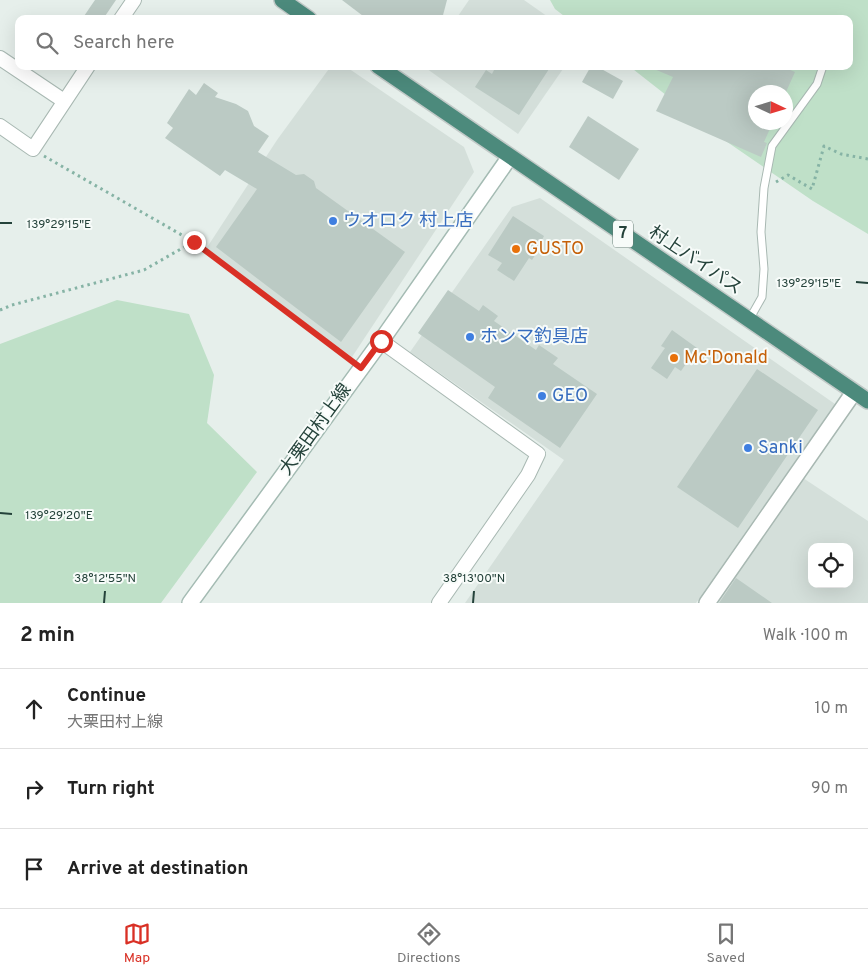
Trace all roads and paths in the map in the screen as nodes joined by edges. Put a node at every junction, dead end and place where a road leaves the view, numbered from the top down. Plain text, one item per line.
1 (134, 0) edge
2 (282, 0) edge
3 (124, 15) edge
4 (303, 15) edge
5 (0, 58) edge
6 (15, 68) edge
7 (18, 70) edge
8 (85, 70) edge
9 (384, 70) edge
10 (822, 70) edge
11 (64, 101) junction
12 (0, 126) edge
13 (32, 149) junction
14 (510, 158) junction
15 (868, 159) edge
16 (764, 188) junction
17 (194, 242) junction
18 (0, 310) edge
19 (749, 320) junction
20 (381, 341) junction
21 (361, 368) junction
22 (854, 392) junction
23 (868, 401) edge
24 (190, 603) edge
25 (439, 603) edge
26 (707, 603) edge

1 - 3 street
2 - 4 highway
5 - 6 street
7 - 11 street
8 - 11 street
9 - 14 highway, 村上バイパス / 7
10 - 16 lane
11 - 13 street
12 - 13 street
13 - 17 path
14 - 19 highway, 村上バイパス / 7
14 - 20 main road, 大栗田村上線
15 - 16 path
16 - 19 lane
17 - 18 path
17 - 21 path
19 - 22 highway, 村上バイパス / 7
20 - 21 main road, 大栗田村上線
20 - 25 street
21 - 24 main road, 大栗田村上線
22 - 23 highway, 村上バイパス / 7
22 - 26 main road

